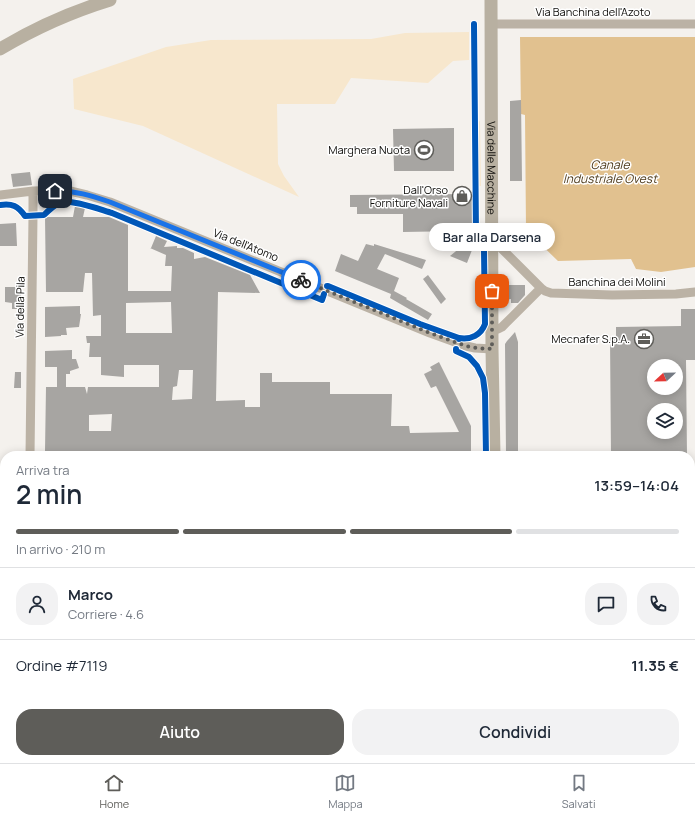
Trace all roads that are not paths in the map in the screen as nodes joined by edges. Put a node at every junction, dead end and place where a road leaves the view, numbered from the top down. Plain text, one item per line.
1 (110, 0) edge
2 (491, 0) edge
3 (490, 24) junction
4 (695, 24) edge
5 (0, 48) edge
6 (33, 191) junction
7 (0, 195) edge
8 (492, 246) junction
9 (541, 288) junction
10 (695, 292) edge
11 (492, 330) junction
12 (492, 349) junction
13 (30, 451) edge
14 (494, 451) edge

1 - 5 street
2 - 3 street, Via delle Macchine
3 - 4 street, Via Banchina dell'Azoto
3 - 8 street, Via delle Macchine
6 - 7 street
6 - 12 street, Via dell'Atomo
6 - 13 street, Via della Pila
8 - 9 street, Banchina dei Molini
8 - 11 street, Via delle Macchine
9 - 10 street, Banchina dei Molini
9 - 11 street
11 - 12 street, Via delle Macchine
12 - 14 street, Via delle Macchine

